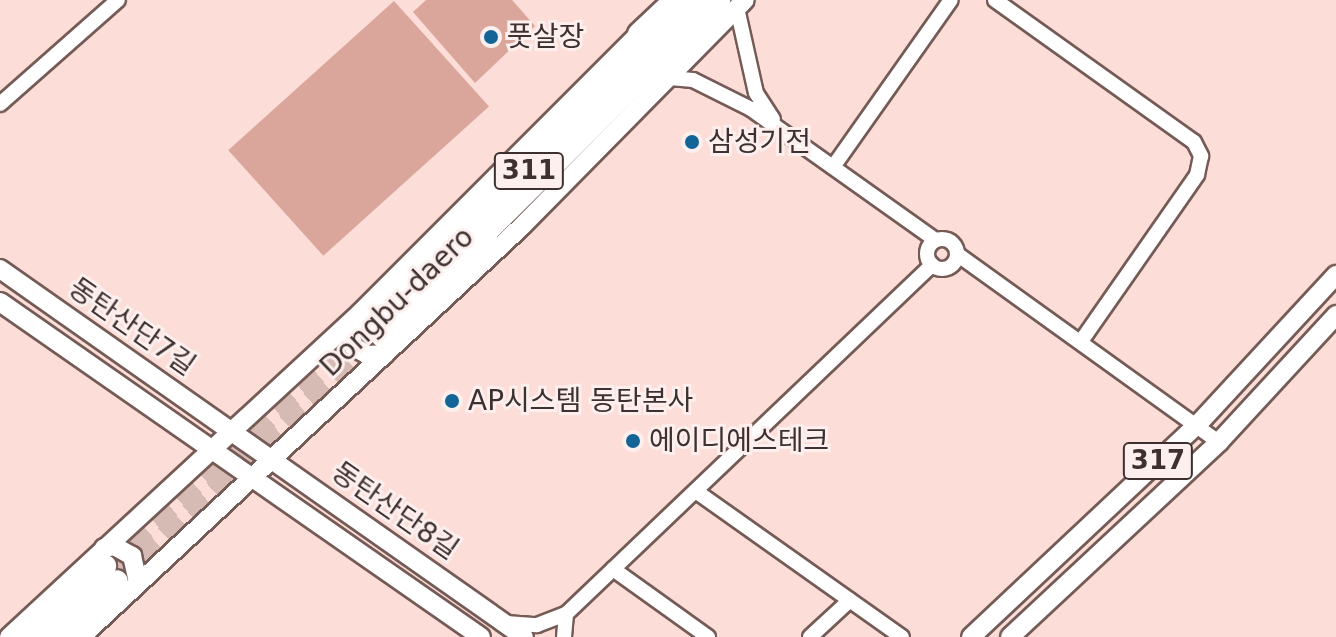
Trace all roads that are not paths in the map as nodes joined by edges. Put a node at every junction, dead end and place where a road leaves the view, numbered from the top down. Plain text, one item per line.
1 (118, 0) edge
2 (673, 0) edge
3 (694, 0) edge
4 (951, 0) edge
5 (995, 0) edge
6 (734, 3) edge
7 (639, 34) joint
8 (670, 78) junction
9 (0, 104) edge
10 (780, 129) junction
11 (833, 167) junction
12 (935, 240) junction
13 (957, 254) junction
14 (932, 265) junction
15 (0, 269) edge
16 (1336, 275) edge
17 (0, 302) edge
18 (1336, 315) edge
19 (375, 332) junction
20 (1081, 341) junction
21 (1199, 423) junction
22 (233, 431) junction
23 (1219, 442) junction
24 (213, 448) junction
25 (272, 459) junction
26 (254, 477) junction
27 (697, 492) junction
28 (613, 569) junction
29 (116, 570) junction
30 (850, 600) junction
31 (566, 614) junction
32 (503, 622) junction
33 (474, 634) edge
34 (9, 637) edge
35 (32, 637) edge
36 (58, 637) edge
37 (81, 637) edge
38 (524, 637) edge
39 (564, 637) edge
40 (708, 637) edge
41 (810, 637) edge
42 (902, 637) edge
43 (971, 637) edge
44 (1010, 637) edge

1 - 9 street
2 - 7 highway
3 - 19 highway, Dongbu-daero / 311
4 - 11 street
5 - 20 street
6 - 8 main road, Dongbu-daero
6 - 10 street
6 - 19 highway, Dongbu-daero / 311
7 - 19 main road, Dongbu-daero
8 - 10 street
8 - 19 main road, Dongbu-daero
10 - 11 street
11 - 12 street
12 - 13 street
12 - 14 street
13 - 14 street
13 - 20 street
14 - 27 street
15 - 22 main road, 동탄산단7길
16 - 21 main road, 317
17 - 24 main road, 동탄산단7길
18 - 23 main road, 317
19 - 22 main road, Dongbu-daero
19 - 25 main road, Dongbu-daero
20 - 21 street
21 - 23 street
21 - 43 main road, 317
22 - 24 main road, Dongbu-daero
22 - 25 main road, 동탄산단8길
23 - 44 main road, 317
24 - 26 main road, 동탄산단8길
24 - 29 main road, Dongbu-daero
25 - 26 main road, Dongbu-daero
25 - 32 main road, 동탄산단8길
26 - 29 main road, Dongbu-daero
26 - 33 main road, 동탄산단8길
27 - 28 street
27 - 30 street
28 - 31 street
28 - 40 street
29 - 34 main road, Dongbu-daero
29 - 35 highway, Dongbu-daero
29 - 36 highway, Dongbu-daero
29 - 37 main road, Dongbu-daero
30 - 41 street
30 - 42 street
31 - 32 street
31 - 39 street
32 - 38 main road, 동탄산단8길

